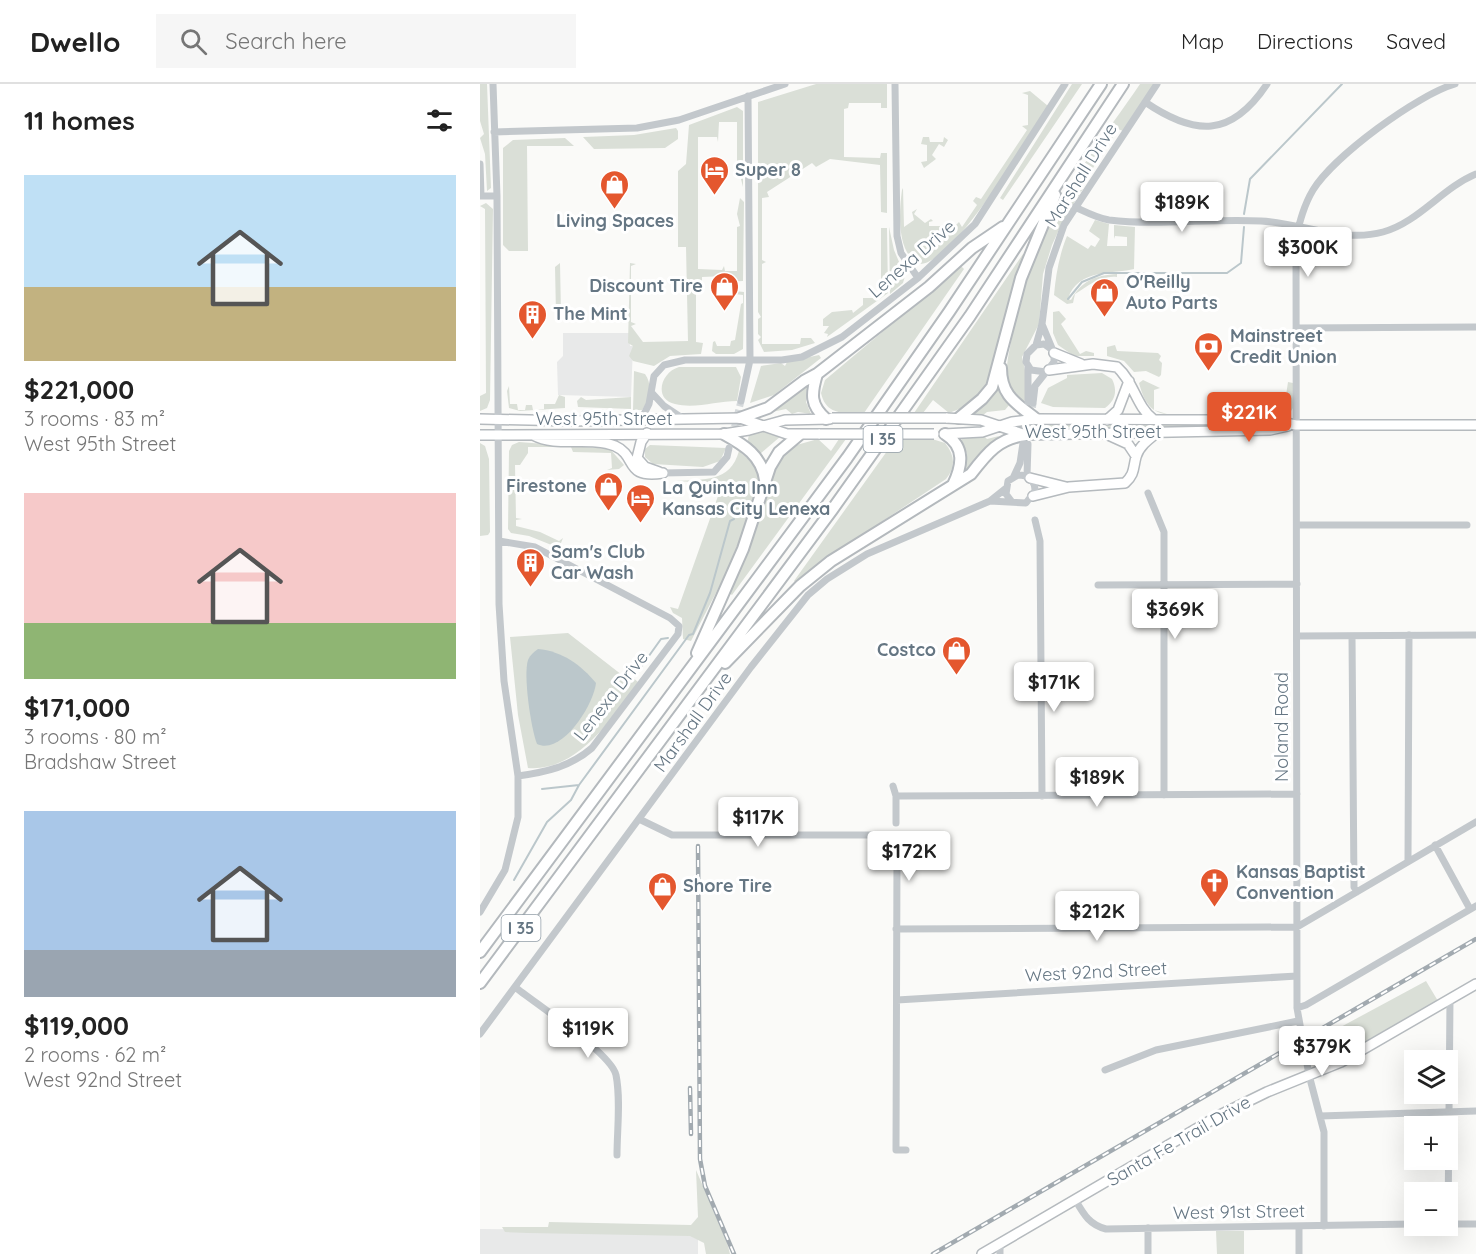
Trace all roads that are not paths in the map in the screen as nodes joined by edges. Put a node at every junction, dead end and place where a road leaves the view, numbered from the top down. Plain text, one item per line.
1 (493, 84) edge
2 (785, 84) edge
3 (895, 84) edge
4 (1065, 84) edge
5 (1101, 84) edge
6 (1123, 84) edge
7 (1157, 84) edge
8 (1267, 84) edge
9 (1451, 85) edge
10 (748, 96) junction
11 (1145, 102) junction
12 (494, 132) junction
13 (480, 164) edge
14 (1066, 170) junction
15 (1476, 174) edge
16 (480, 196) edge
17 (497, 196) junction
18 (1075, 207) junction
19 (1008, 223) junction
20 (1299, 226) junction
21 (918, 278) junction
22 (1042, 324) junction
23 (1476, 327) edge
24 (1296, 328) junction
25 (1035, 345) junction
26 (1052, 351) junction
27 (750, 360) junction
28 (1000, 362) junction
29 (1083, 365) junction
30 (1028, 366) junction
31 (1047, 371) junction
32 (817, 374) junction
33 (1129, 381) junction
34 (652, 393) junction
35 (741, 401) tunnel mouth
36 (740, 418) junction
37 (959, 418) junction
38 (480, 419) edge
39 (498, 419) junction
40 (683, 419) junction
41 (829, 419) junction
42 (1036, 419) junction
43 (1153, 419) junction
44 (641, 420) junction
45 (1107, 420) junction
46 (1296, 425) junction
47 (1476, 425) edge
48 (763, 426) junction
49 (999, 426) junction
50 (1101, 432) junction
51 (1158, 432) junction
52 (647, 433) junction
53 (498, 434) junction
54 (531, 434) junction
55 (724, 434) junction
56 (939, 434) junction
57 (480, 435) edge
58 (799, 435) junction
59 (1026, 441) junction
60 (729, 448) dead end
61 (1136, 456) junction
62 (663, 473) junction
63 (1014, 476) junction
64 (1029, 477) junction
65 (765, 483) junction
66 (1069, 487) junction
67 (952, 488) junction
68 (1005, 489) junction
69 (1148, 493) dead end
70 (1033, 496) junction
71 (990, 501) junction
72 (1012, 502) junction
73 (1035, 520) dead end
74 (1297, 525) junction
75 (1467, 525) dead end
76 (499, 541) junction
77 (1297, 584) junction
78 (1098, 585) dead end
79 (1162, 585) junction
80 (1409, 635) junction
81 (1476, 635) edge
82 (1297, 636) junction
83 (1352, 636) junction
84 (690, 670) junction
85 (690, 701) junction
86 (518, 776) junction
87 (893, 786) dead end
88 (1297, 794) junction
89 (1164, 795) junction
90 (896, 796) junction
91 (1042, 796) junction
92 (641, 820) junction
93 (1476, 822) edge
94 (896, 823) dead end
95 (1435, 845) junction
96 (1408, 861) junction
97 (1357, 892) junction
98 (483, 901) edge
99 (1473, 907) edge
100 (480, 912) edge
101 (1297, 927) junction
102 (896, 929) junction
103 (480, 952) edge
104 (1297, 976) junction
105 (480, 983) edge
106 (1476, 984) edge
107 (515, 987) junction
108 (897, 1000) junction
109 (1450, 1000) junction
110 (1297, 1008) junction
111 (1298, 1021) junction
112 (480, 1034) edge
113 (1105, 1070) dead end
114 (1309, 1075) junction
115 (1449, 1111) junction
116 (1476, 1111) edge
117 (1320, 1116) junction
118 (906, 1150) dead end
119 (617, 1155) dead end
120 (1448, 1182) edge
121 (1076, 1201) junction
122 (1404, 1224) edge
123 (1458, 1224) edge
124 (1476, 1224) edge
125 (1299, 1226) junction
126 (1324, 1226) junction
127 (1148, 1228) junction
128 (1000, 1243) junction
129 (982, 1254) edge
130 (1000, 1254) edge
131 (1148, 1254) edge
132 (1299, 1254) edge

1 - 12 street
2 - 10 street
3 - 21 street
4 - 21 street, Lenexa Drive
5 - 19 highway, I 35
6 - 14 highway, I 35
7 - 11 street, Marshall Drive
8 - 11 street
9 - 20 street, Noland Road
10 - 12 street
10 - 27 street
11 - 18 street, Marshall Drive
12 - 17 street
13 - 16 street
14 - 28 highway
14 - 85 highway, I 35
15 - 20 street
16 - 17 street
17 - 39 street
18 - 20 street
18 - 22 street, Marshall Drive
19 - 32 highway
19 - 84 highway, I 35
20 - 24 street, Noland Road
21 - 27 street, Lenexa Drive
22 - 25 street, Marshall Drive
22 - 26 street, Marshall Drive
23 - 24 street
24 - 46 street, Noland Road
25 - 26 street
25 - 30 street
26 - 29 main road
26 - 31 street
27 - 34 street, Lenexa Drive
27 - 35 street
28 - 37 highway
28 - 42 highway
29 - 31 main road
29 - 33 main road
30 - 31 street
30 - 31 street
32 - 36 highway
32 - 41 highway
33 - 43 main road
33 - 45 main road
34 - 40 street
34 - 44 street, Lenexa Drive
36 - 40 main road, West 95th Street
36 - 48 main road, West 95th Street
37 - 41 main road, West 95th Street, bridge
37 - 49 main road, West 95th Street
38 - 39 main road, West 95th Street
39 - 44 main road, West 95th Street
39 - 53 street
40 - 44 main road, West 95th Street
41 - 48 main road, West 95th Street
42 - 45 main road, West 95th Street
42 - 49 main road, West 95th Street
43 - 45 main road, West 95th Street
43 - 46 main road, West 95th Street
46 - 47 main road, West 95th Street
46 - 51 main road, West 95th Street
46 - 74 street, Noland Road
48 - 55 main road, West 95th Street
48 - 58 main road, West 95th Street
49 - 56 main road, West 95th Street
49 - 59 main road, West 95th Street
50 - 51 main road, West 95th Street
50 - 59 main road, West 95th Street
50 - 61 main road
51 - 61 main road
52 - 54 main road, West 95th Street
52 - 55 main road, West 95th Street
52 - 62 main road
53 - 54 main road, West 95th Street
53 - 57 main road, West 95th Street
53 - 76 street
54 - 62 main road
55 - 65 highway
56 - 58 main road, West 95th Street, bridge
56 - 67 highway
58 - 65 highway
59 - 63 street
59 - 64 street
59 - 67 highway
60 - 62 street
61 - 66 main road
63 - 64 street
63 - 68 street
64 - 66 main road
64 - 70 street
65 - 84 highway
66 - 70 main road
67 - 85 highway
68 - 71 street, Marshall Drive
68 - 72 street
69 - 79 street
70 - 72 street
71 - 72 street, Marshall Drive
71 - 92 street, Marshall Drive
73 - 91 street
74 - 75 street
74 - 77 street, Noland Road
76 - 86 street
76 - 86 street, Lenexa Drive
77 - 79 street
77 - 82 street, Noland Road
78 - 79 street
79 - 89 street
80 - 81 street
80 - 83 street
80 - 96 street
82 - 83 street
82 - 88 street, Noland Road
83 - 97 street
84 - 103 highway, I 35
85 - 105 highway, I 35
86 - 98 street
87 - 90 street
88 - 89 street
88 - 101 street, Noland Road
89 - 91 street
90 - 91 street
90 - 94 street
92 - 102 street
92 - 107 street, Marshall Drive
93 - 95 street
95 - 96 street
95 - 99 street
96 - 97 street
97 - 101 street
98 - 100 street
99 - 110 street
101 - 102 street
101 - 104 street, Noland Road
102 - 108 street
104 - 108 street, West 92nd Street
104 - 110 street, Noland Road
106 - 109 main road, Santa Fe Trail Drive
107 - 112 street, Marshall Drive
107 - 119 street
108 - 118 street
109 - 114 main road, Santa Fe Trail Drive
109 - 115 street
110 - 111 street, Noland Road
111 - 113 street
111 - 114 street, Noland Road
114 - 117 street, Noland Road
114 - 121 main road, Santa Fe Trail Drive
115 - 116 street
115 - 117 street
115 - 120 street
117 - 126 street, Noland Road
121 - 127 street, West 91st Street
121 - 128 main road, Santa Fe Trail Drive
122 - 126 street, West 91st Street
123 - 124 street
125 - 126 street, West 91st Street
125 - 127 street, West 91st Street
125 - 132 street
127 - 131 street
128 - 129 main road, Santa Fe Trail Drive
128 - 130 street

